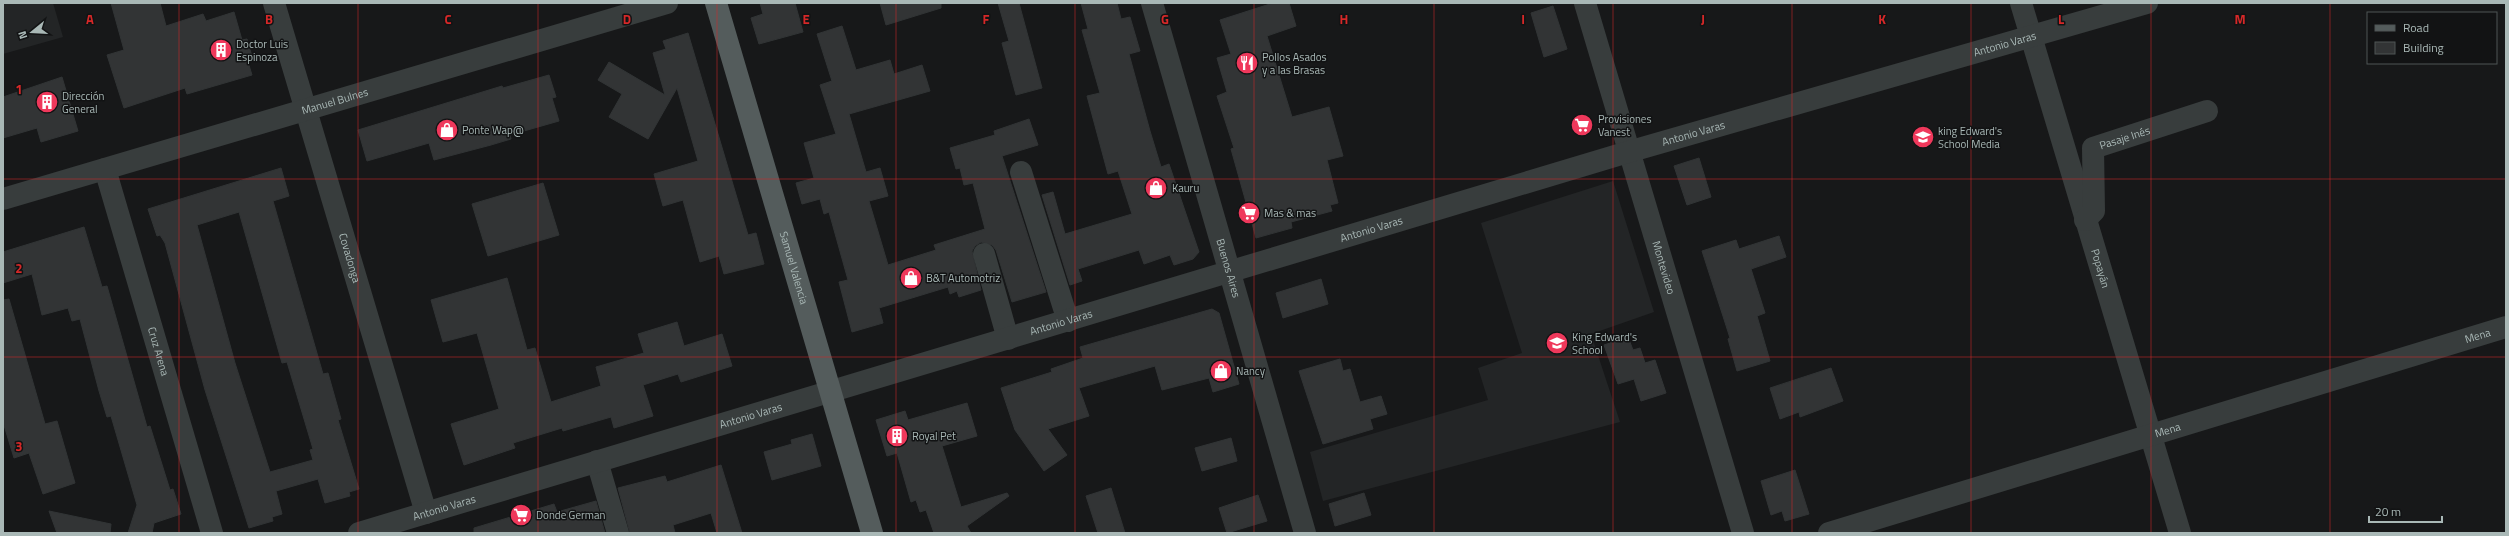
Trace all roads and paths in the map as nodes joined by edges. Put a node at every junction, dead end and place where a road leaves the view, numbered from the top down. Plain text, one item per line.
1 (274, 3) edge
2 (667, 3) edge
3 (716, 3) edge
4 (1152, 3) edge
5 (2021, 3) edge
6 (2147, 3) edge
7 (1591, 5) edge
8 (2030, 36) junction
9 (306, 110) junction
10 (2207, 111) dead end
11 (1628, 152) junction
12 (105, 169) junction
13 (1021, 172) dead end
14 (3, 199) edge
15 (2085, 220) junction
16 (984, 254) dead end
17 (1229, 272) junction
18 (1068, 321) junction
19 (2506, 327) edge
20 (1008, 339) junction
21 (831, 393) junction
22 (2152, 435) junction
23 (597, 461) junction
24 (426, 513) junction
25 (212, 533) edge
26 (359, 533) edge
27 (618, 533) edge
28 (872, 533) edge
29 (1305, 533) edge
30 (1743, 533) edge
31 (1830, 533) edge
32 (2180, 533) edge

1 - 9 street, Covadonga
2 - 9 street, Manuel Bulnes
3 - 21 main road, Samuel Valencia
4 - 17 street, Buenos Aires
5 - 8 street, Popayán
6 - 8 street, Antonio Varas
7 - 11 street, Montevideo
8 - 11 street, Antonio Varas
8 - 15 street, Popayán
9 - 12 street, Manuel Bulnes
9 - 24 street, Covadonga
10 - 15 street, Pasaje Inés
11 - 17 street, Antonio Varas
11 - 30 street, Montevideo
12 - 14 street, Manuel Bulnes
12 - 25 street, Cruz Arena
13 - 18 street
15 - 22 street, Popayán
16 - 20 street
17 - 18 street, Antonio Varas
17 - 29 street, Buenos Aires
18 - 20 street, Antonio Varas
19 - 22 street, Mena
20 - 21 street, Antonio Varas
21 - 23 street, Antonio Varas
21 - 28 main road, Samuel Valencia
22 - 31 street, Mena
22 - 32 street, Popayán
23 - 24 street, Antonio Varas
23 - 27 street
24 - 26 street, Antonio Varas

